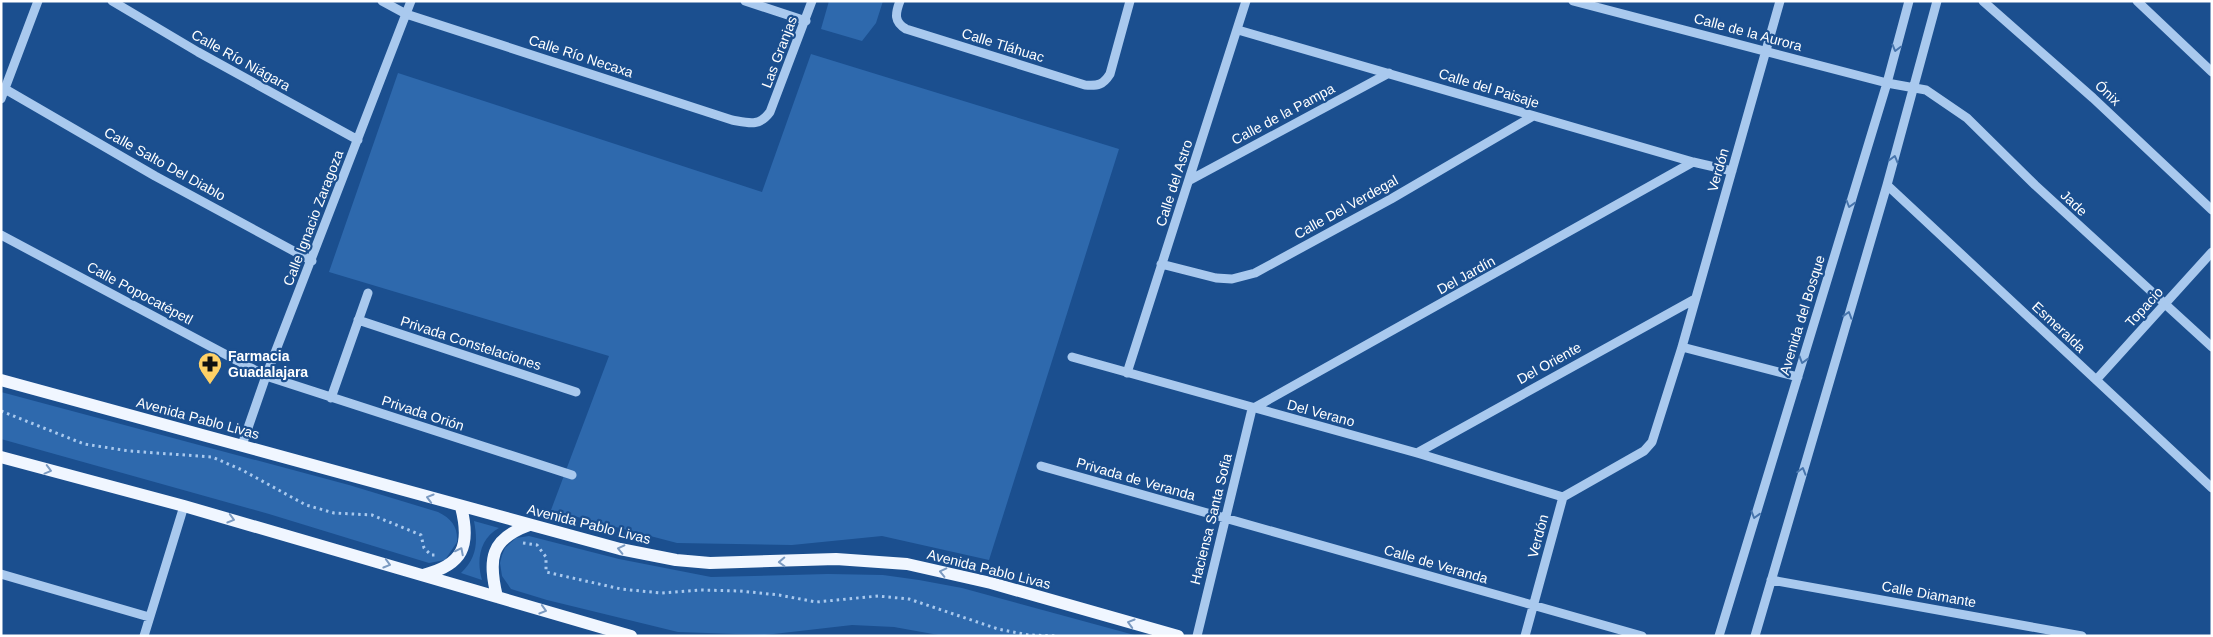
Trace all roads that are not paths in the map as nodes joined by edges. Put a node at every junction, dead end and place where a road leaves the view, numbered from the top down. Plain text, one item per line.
1 (38, 1) edge
2 (112, 1) edge
3 (382, 1) edge
4 (411, 1) edge
5 (745, 1) edge
6 (812, 1) edge
7 (1130, 1) edge
8 (1246, 1) edge
9 (1573, 1) edge
10 (1780, 1) edge
11 (1909, 1) edge
12 (1937, 1) edge
13 (1983, 1) edge
14 (2137, 1) edge
15 (898, 6) edge
16 (406, 14) junction
17 (806, 21) junction
18 (1238, 30) junction
19 (1765, 50) junction
20 (2212, 72) edge
21 (1389, 73) junction
22 (1887, 83) junction
23 (1914, 87) junction
24 (5, 89) junction
25 (1, 99) edge
26 (770, 112) joint
27 (1533, 116) junction
28 (358, 140) junction
29 (1692, 162) junction
30 (1732, 171) junction
31 (1190, 180) junction
32 (1887, 186) junction
33 (2212, 210) edge
34 (1, 235) edge
35 (2212, 252) edge
36 (312, 261) junction
37 (1161, 264) junction
38 (368, 292) dead end
39 (1695, 299) junction
40 (2164, 305) junction
41 (358, 320) junction
42 (1682, 347) junction
43 (2212, 347) edge
44 (1072, 357) dead end
45 (1126, 373) junction
46 (266, 376) junction
47 (1798, 377) junction
48 (1, 380) edge
49 (2096, 380) junction
50 (576, 392) dead end
51 (331, 398) junction
52 (1252, 409) junction
53 (242, 445) junction
54 (1416, 453) junction
55 (1, 457) edge
56 (1041, 466) dead end
57 (572, 476) dead end
58 (2212, 488) edge
59 (1563, 497) junction
60 (184, 506) junction
61 (461, 507) junction
62 (1224, 518) junction
63 (529, 525) junction
64 (1, 574) edge
65 (423, 575) junction
66 (1771, 580) junction
67 (497, 597) junction
68 (1533, 607) junction
69 (149, 617) junction
70 (144, 636) edge
71 (631, 636) edge
72 (1178, 636) edge
73 (1197, 636) edge
74 (1525, 636) edge
75 (1642, 636) edge
76 (1719, 636) edge
77 (1755, 636) edge
78 (2082, 636) edge

1 - 24 street
2 - 28 street, Calle Río Niágara
3 - 16 street, Calle Río Necaxa
4 - 16 street, Calle Ignacio Zaragoza
5 - 17 street
6 - 17 street, Las Granjas
7 - 15 street, Calle Tláhuac
8 - 18 street, Calle del Astro
9 - 19 street, Calle de la Aurora
10 - 19 street, Verdón
11 -> 22 street, Avenida del Bosque
12 - 23 street
13 - 33 street, Ónix
14 - 20 street
16 - 26 street, Calle Río Necaxa
16 - 28 street, Calle Ignacio Zaragoza
17 - 26 street, Las Granjas
18 - 21 street, Calle del Paisaje
18 - 31 street, Calle del Astro
19 - 22 street, Calle de la Aurora
19 - 30 street, Verdón
21 - 27 street, Calle del Paisaje
21 - 31 street, Calle de la Pampa
22 - 23 street, Calle de la Aurora
22 -> 47 street, Avenida del Bosque
32 -> 23 street
23 - 40 street, Jade
24 - 25 street
24 - 36 street, Calle Salto Del Diablo
27 - 29 street, Calle del Paisaje
27 - 37 street, Calle Del Verdegal
28 - 36 street, Calle Ignacio Zaragoza
29 - 30 street, Calle del Paisaje
29 - 52 street, Del Jardín
30 - 39 street, Verdón
31 - 37 street, Calle del Astro
32 - 49 street, Esmeralda
66 -> 32 street
34 - 46 street, Calle Popocatépetl
35 - 40 street, Topacio
36 - 46 street, Calle Ignacio Zaragoza
37 - 45 street, Calle del Astro
38 - 41 street
39 - 42 street, Verdón
39 - 54 street, Del Oriente
40 - 43 street, Jade
40 - 49 street, Topacio
41 - 50 street, Privada Constelaciones
41 - 51 street
42 - 47 street
42 - 59 street, Verdón
44 - 45 street, Del Verano
45 - 52 street, Del Verano
46 - 51 street, Privada Orión
46 - 53 street, Calle Ignacio Zaragoza
47 -> 76 street, Avenida del Bosque
48 - 53 main road, Avenida Pablo Livas
49 - 58 street, Esmeralda
51 - 57 street, Privada Orión
52 - 54 street, Del Verano
52 - 62 street, Haciensa Santa Sofia
61 -> 53 main road, Avenida Pablo Livas
54 - 59 street, Del Verano
55 -> 60 main road
56 - 62 street, Privada de Veranda
59 - 68 street, Verdón
60 -> 65 main road
60 - 69 street
61 - 63 main road, Avenida Pablo Livas
65 -> 61 main road
62 - 68 street, Calle de Veranda
62 - 73 street, Haciensa Santa Sofia
63 - 67 main road
72 -> 63 main road, Avenida Pablo Livas
64 - 69 street
65 - 67 main road
66 - 77 street
66 - 78 street, Calle Diamante
67 -> 71 main road
68 - 74 street, Verdón
68 - 75 street, Calle de Veranda
69 - 70 street

